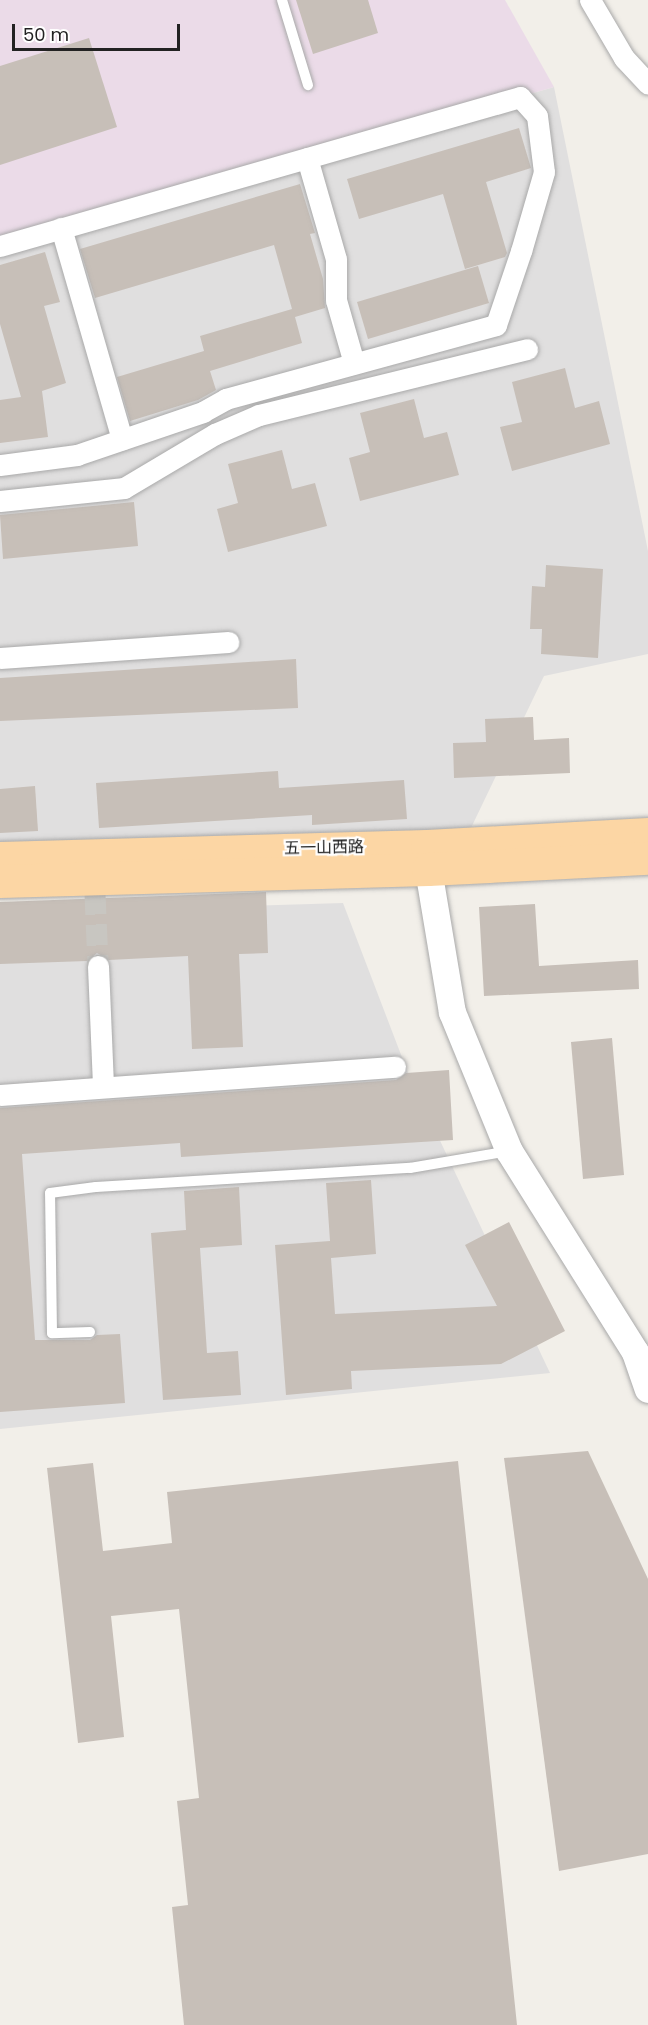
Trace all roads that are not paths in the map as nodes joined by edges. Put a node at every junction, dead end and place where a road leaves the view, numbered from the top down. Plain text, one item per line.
1 (282, 0) edge
2 (590, 0) edge
3 (648, 84) edge
4 (308, 86) dead end
5 (307, 158) junction
6 (61, 228) junction
7 (0, 246) edge
8 (527, 349) dead end
9 (354, 363) junction
10 (122, 439) junction
11 (0, 465) edge
12 (0, 501) edge
13 (228, 642) dead end
14 (0, 658) edge
15 (648, 834) edge
16 (428, 857) junction
17 (0, 858) edge
18 (648, 858) edge
19 (0, 881) edge
20 (98, 966) tunnel mouth
21 (394, 1067) dead end
22 (103, 1086) junction
23 (0, 1095) edge
24 (509, 1151) junction
25 (90, 1332) dead end
26 (642, 1352) edge
27 (648, 1389) edge

1 - 4 lane
2 - 3 street
5 - 6 street
5 - 9 street
5 - 9 street
6 - 7 street
6 - 10 street
8 - 12 street
9 - 10 street
10 - 11 street
13 - 14 street
15 - 16 main road, 五一山西路
16 - 17 main road, 五一山西路
16 - 18 main road, 五一山西路
16 - 19 main road, 五一山西路
16 - 24 street
20 - 22 street
21 - 22 street
22 - 23 street
24 - 25 lane
24 - 26 street
26 - 27 street

